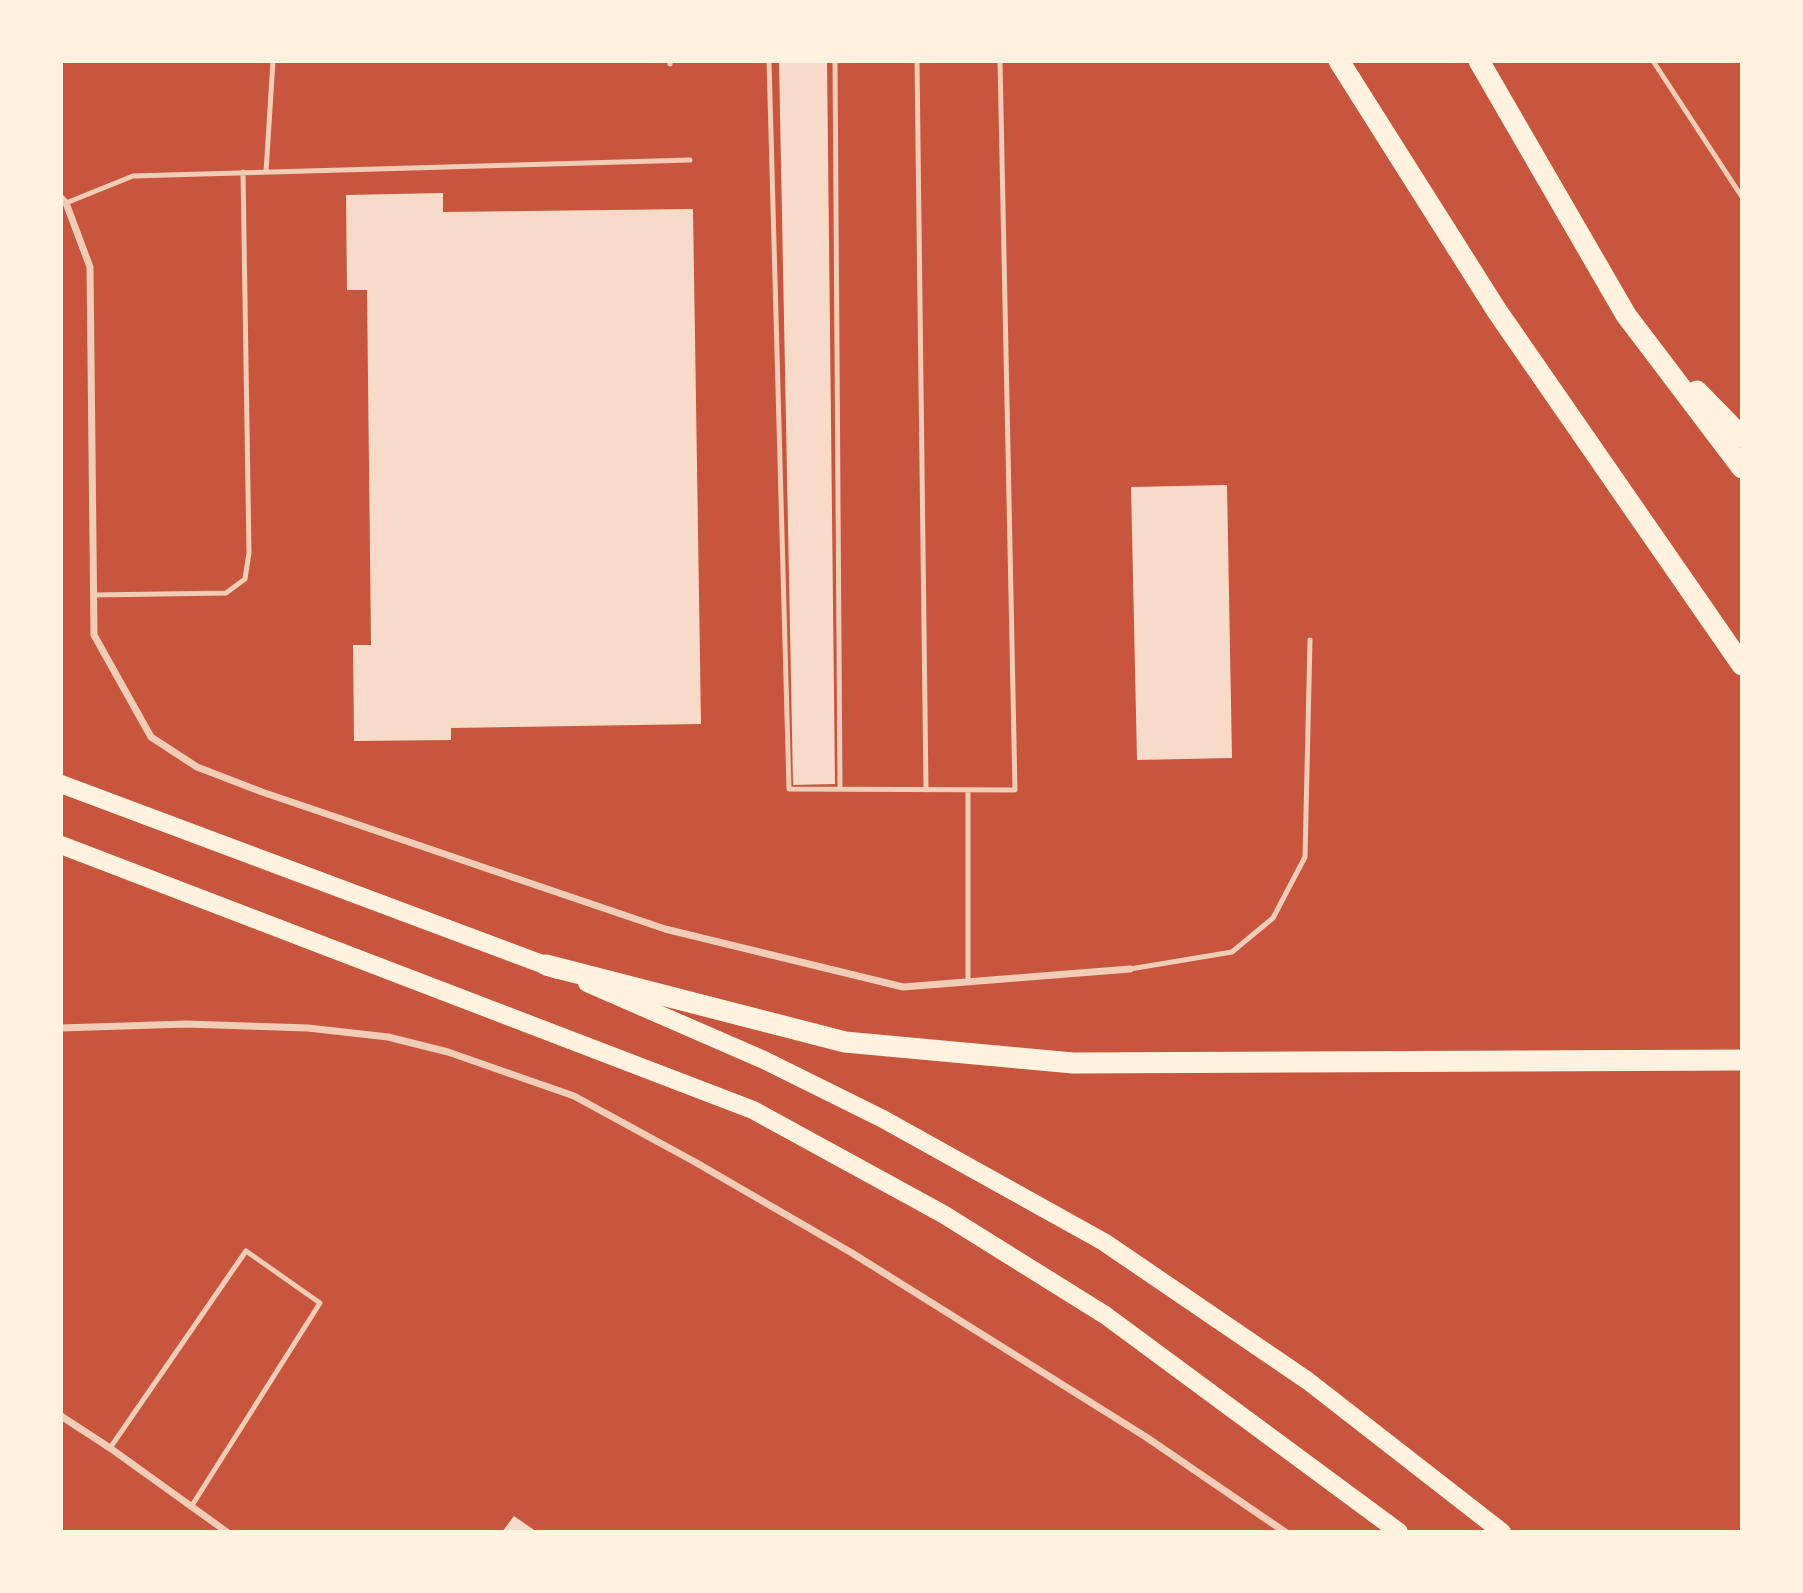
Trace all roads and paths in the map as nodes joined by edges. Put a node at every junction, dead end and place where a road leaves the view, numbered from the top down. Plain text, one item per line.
1 (273, 61) edge
2 (769, 61) edge
3 (835, 61) edge
4 (916, 61) edge
5 (1000, 61) edge
6 (1339, 61) edge
7 (1479, 61) edge
8 (1653, 61) edge
9 (690, 160) dead end
10 (266, 172) junction
11 (243, 173) junction
12 (1742, 197) edge
13 (64, 200) edge
14 (1626, 315) junction
15 (1742, 437) edge
16 (1742, 468) edge
17 (94, 595) junction
18 (1310, 640) dead end
19 (1742, 665) edge
20 (61, 784) edge
21 (840, 789) junction
22 (926, 790) junction
23 (968, 790) junction
24 (61, 845) edge
25 (546, 965) junction
26 (1130, 969) joint
27 (968, 982) junction
28 (61, 1028) edge
29 (1742, 1060) edge
30 (61, 1416) edge
31 (110, 1448) junction
32 (190, 1507) junction
33 (226, 1532) edge
34 (1285, 1532) edge
35 (1399, 1532) edge
36 (1502, 1532) edge

1 - 10 lane
2 - 21 lane
3 - 21 lane
4 - 22 lane
5 - 23 lane
6 - 19 highway
7 - 14 highway
8 - 12 lane
9 - 10 lane
10 - 11 lane
11 - 13 lane
11 - 17 lane
13 - 17 street
14 - 15 highway
14 - 16 highway
17 - 27 street
18 - 26 lane
20 - 25 main road
21 - 22 lane
22 - 23 lane
23 - 27 lane
24 - 35 main road
25 - 29 highway
25 - 36 main road
26 - 27 street
28 - 34 street
30 - 31 street
31 - 32 street
31 - 32 lane
32 - 33 street

